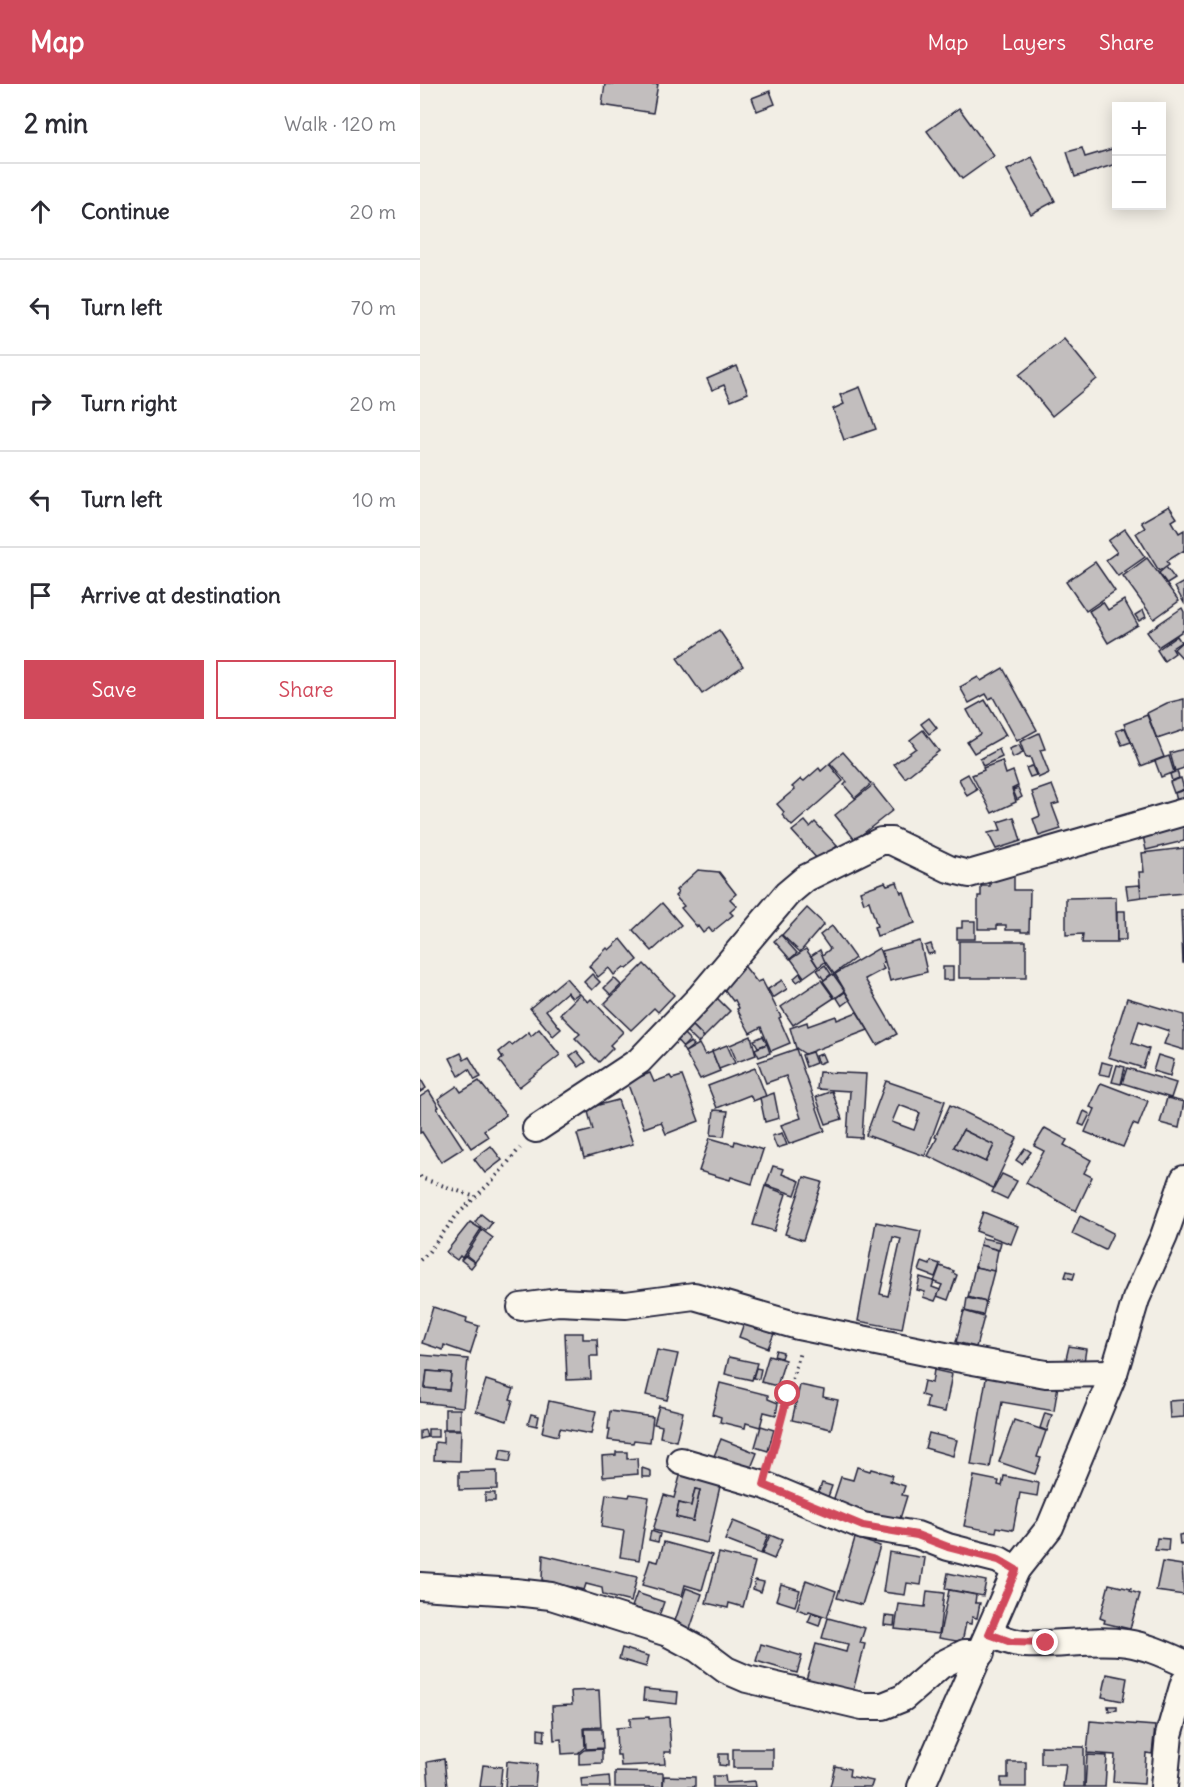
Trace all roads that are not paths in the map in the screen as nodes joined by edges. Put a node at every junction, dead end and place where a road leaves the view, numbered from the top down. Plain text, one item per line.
1 (1184, 812) edge
2 (536, 1129) road end
3 (1184, 1179) edge
4 (521, 1307) dead end
5 (1114, 1373) junction
6 (681, 1461) dead end
7 (1016, 1570) junction
8 (420, 1586) edge
9 (985, 1643) junction
10 (1184, 1664) edge
11 (1184, 1683) edge
12 (921, 1787) edge
13 (1164, 1787) edge

1 - 2 street
3 - 5 street
4 - 5 street
5 - 7 street
6 - 7 street
7 - 9 street
8 - 9 street
9 - 10 street
9 - 12 street
11 - 13 street

